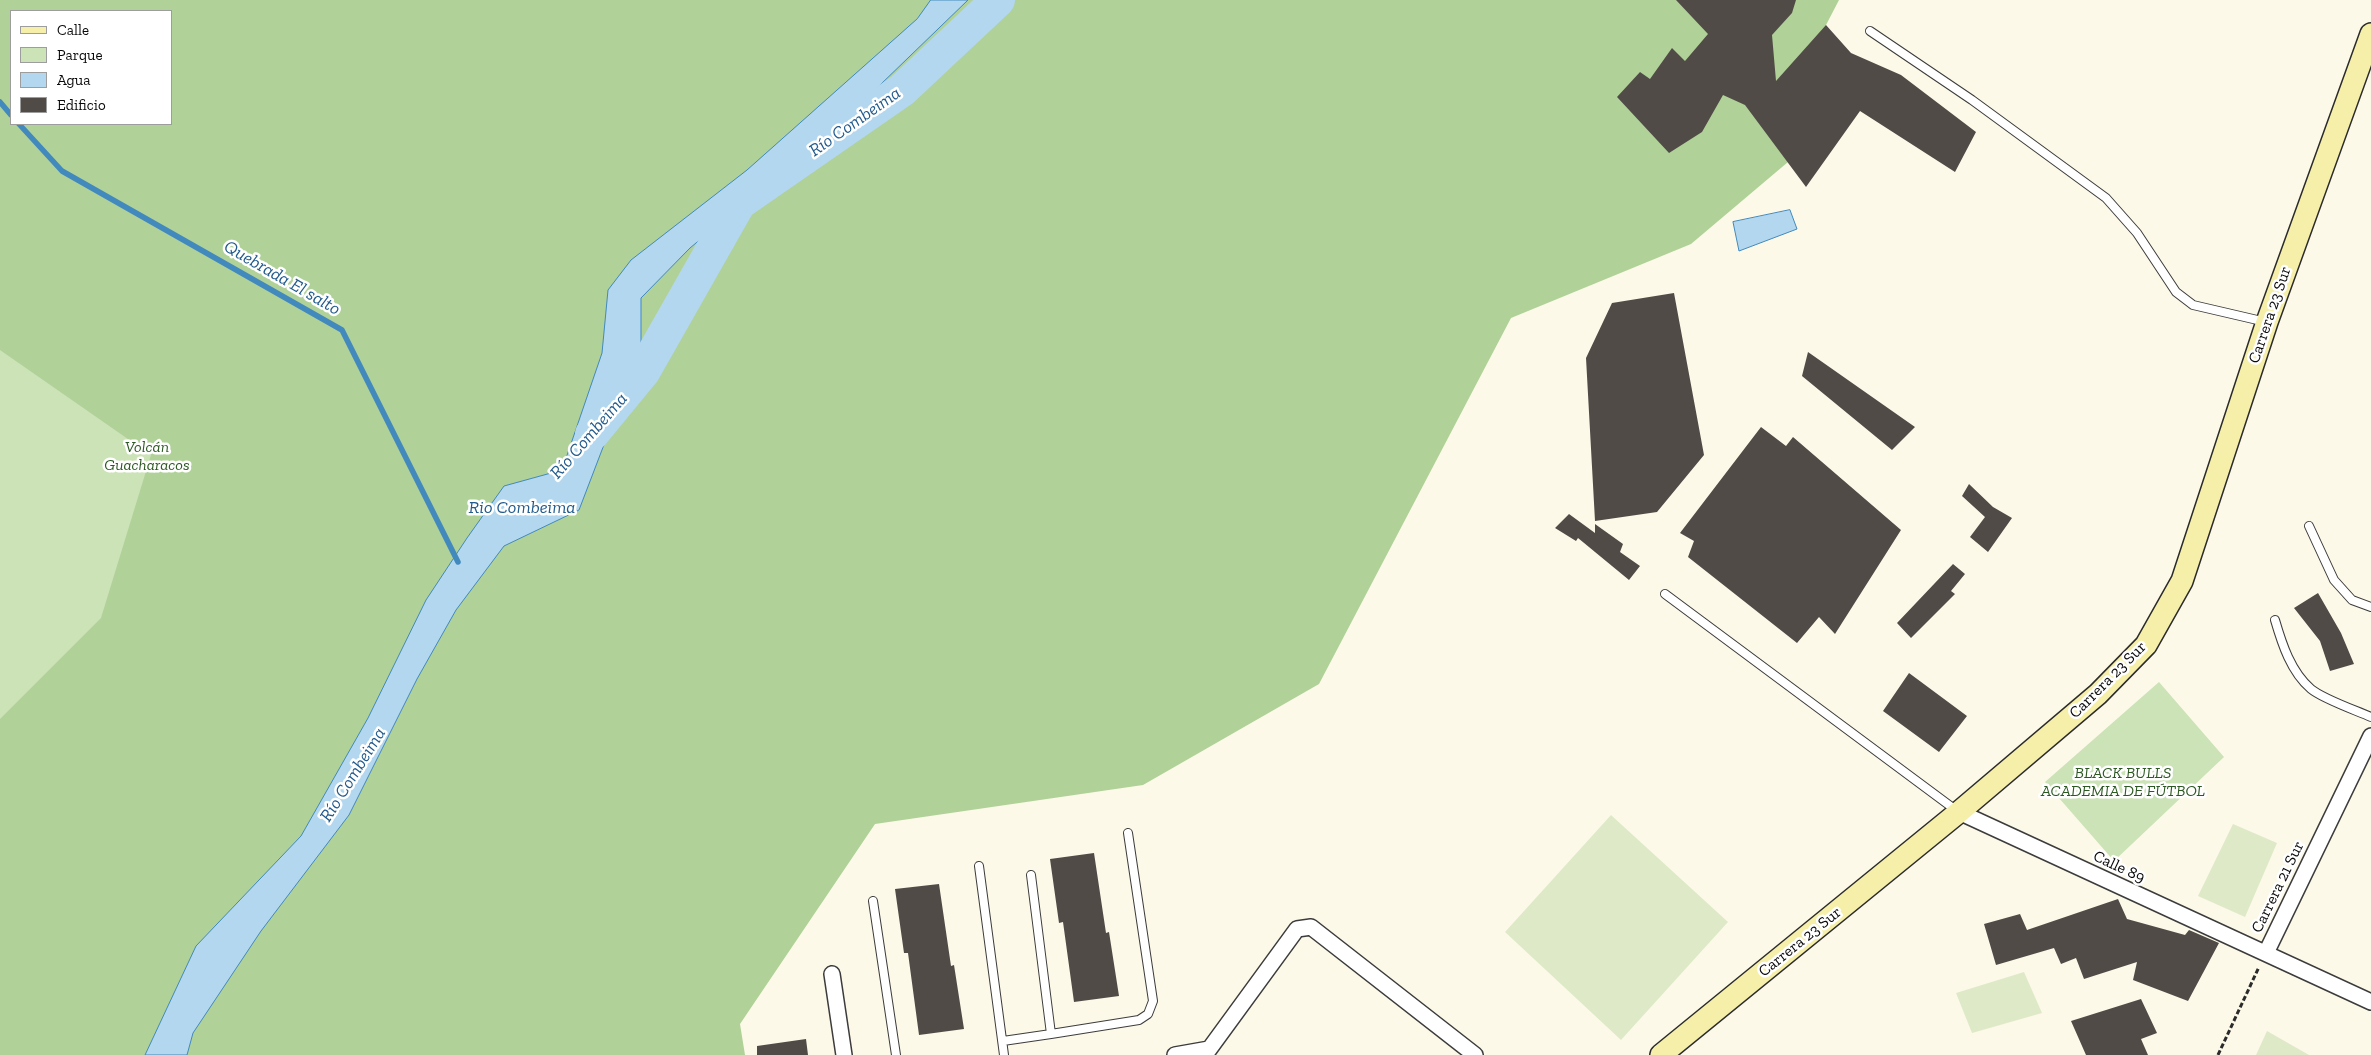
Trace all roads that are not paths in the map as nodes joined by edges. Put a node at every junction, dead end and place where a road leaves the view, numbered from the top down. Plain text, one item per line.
1 (1870, 31) dead end
2 (2371, 34) edge
3 (2267, 322) junction
4 (2309, 526) dead end
5 (1664, 594) dead end
6 (2371, 607) edge
7 (2275, 620) dead end
8 (2371, 717) edge
9 (2371, 736) edge
10 (1958, 812) junction
11 (1128, 833) dead end
12 (979, 866) dead end
13 (1030, 874) dead end
14 (873, 901) dead end
15 (2266, 953) junction
16 (832, 974) dead end
17 (2371, 1002) edge
18 (1051, 1034) junction
19 (1003, 1041) junction
20 (1207, 1052) edge
21 (844, 1055) edge
22 (896, 1055) edge
23 (1004, 1055) edge
24 (1175, 1055) edge
25 (1475, 1055) edge
26 (1662, 1055) edge

1 - 3 lane
2 - 3 main road, Carrera 23 Sur
3 - 10 main road, Carrera 23 Sur
4 - 6 lane
5 - 10 lane
7 - 8 lane
9 - 15 street, Carrera 21 Sur
10 - 15 street, Calle 89
10 - 26 main road, Carrera 23 Sur
11 - 18 lane
12 - 19 lane
13 - 18 lane
14 - 22 lane
15 - 17 street, Calle 89
16 - 21 street
18 - 19 lane
19 - 23 lane
20 - 24 street
20 - 25 street

